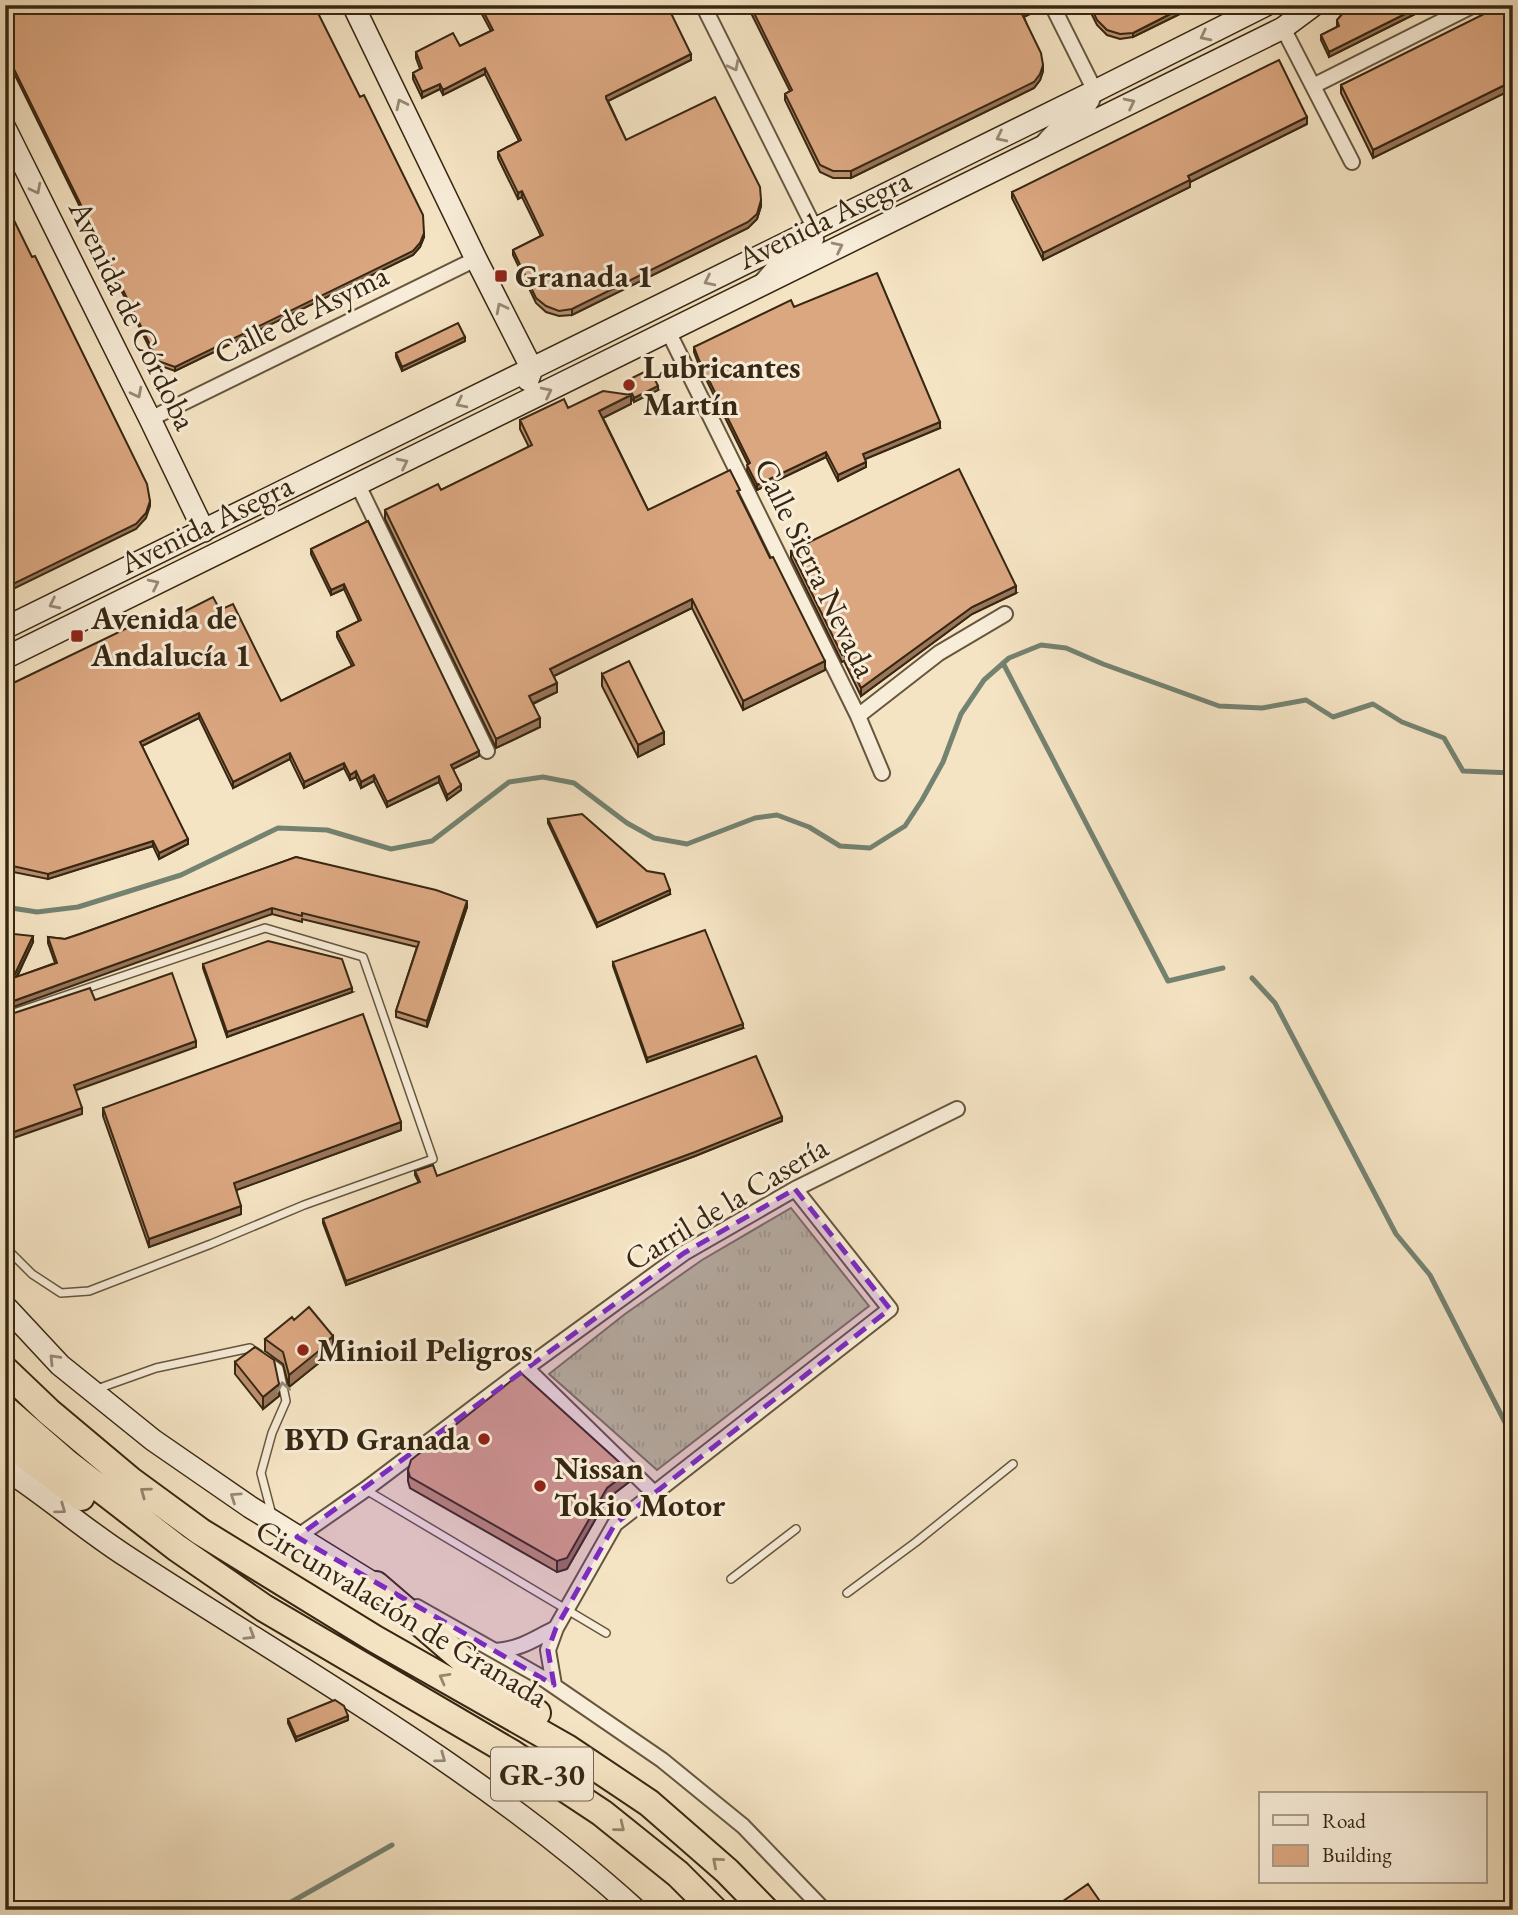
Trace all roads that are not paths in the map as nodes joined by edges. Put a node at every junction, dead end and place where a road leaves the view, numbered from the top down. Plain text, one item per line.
1 (354, 5) edge
2 (703, 5) edge
3 (1052, 5) edge
4 (1266, 5) edge
5 (1314, 5) edge
6 (1474, 5) edge
7 (1283, 28) junction
8 (1313, 86) junction
9 (1095, 91) junction
10 (5, 128) edge
11 (1039, 147) junction
12 (1352, 162) dead end
13 (815, 229) junction
14 (476, 259) junction
15 (755, 288) junction
16 (668, 331) junction
17 (532, 369) junction
18 (150, 419) junction
19 (486, 422) junction
20 (346, 459) junction
21 (358, 485) junction
22 (204, 531) junction
23 (237, 544) junction
24 (1005, 614) dead end
25 (5, 628) edge
26 (5, 658) edge
27 (858, 716) junction
28 (487, 751) dead end
29 (882, 773) dead end
30 (5, 1016) edge
31 (957, 1109) dead end
32 (795, 1189) junction
33 (5, 1247) edge
34 (5, 1306) edge
35 (526, 1368) junction
36 (5, 1370) edge
37 (91, 1391) junction
38 (5, 1409) edge
39 (5, 1440) edge
40 (1013, 1464) dead end
41 (5, 1469) edge
42 (366, 1489) junction
43 (654, 1493) junction
44 (275, 1522) junction
45 (796, 1529) dead end
46 (297, 1537) junction
47 (177, 1548) junction
48 (731, 1579) dead end
49 (376, 1585) junction
50 (848, 1593) dead end
51 (567, 1610) junction
52 (556, 1628) junction
53 (606, 1633) dead end
54 (496, 1650) junction
55 (554, 1685) junction
56 (567, 1748) junction
57 (636, 1910) edge
58 (714, 1910) edge
59 (765, 1910) edge
60 (824, 1910) edge

14 -> 1 street
2 -> 13 street
3 - 9 street
4 -> 9 street, Avenida Asegra
5 - 7 street, Avenida Asegra
6 - 8 street
7 - 8 street
11 -> 7 street, Avenida Asegra
8 - 12 street
9 - 11 street
9 -> 13 street, Avenida Asegra
10 -> 18 street, Avenida de Córdoba
15 -> 11 street, Avenida Asegra
13 - 15 street
13 -> 17 street, Avenida Asegra
17 -> 14 street
14 - 18 street, Calle de Asyma
15 - 16 street, Avenida Asegra
19 -> 16 street, Avenida Asegra
16 - 27 street, Calle Sierra Nevada
17 - 19 street
17 -> 20 street, Avenida Asegra
18 - 22 street, Avenida de Córdoba
21 -> 19 street, Avenida Asegra
20 - 21 street
20 - 22 street, Avenida Asegra
21 - 23 street, Avenida Asegra
21 - 28 street
22 - 23 street
22 -> 25 street, Avenida Asegra
26 -> 23 street, Avenida Asegra
24 - 27 street, Calle Sierra Nevada
27 - 29 street, Calle Sierra Nevada
30 - 33 lane
31 - 32 street, Carril de la Casería
32 - 35 street, Carril de la Casería
32 - 43 street
37 -> 34 street
35 - 42 street, Carril de la Casería
35 - 43 street
56 -> 36 highway, Circunvalación de Granada / GR-30
44 -> 37 street
44 -> 37 lane
38 - 47 highway, Circunvalación de Granada / GR-30
39 - 47 highway
40 - 50 lane
41 -> 57 street
42 - 46 street, Carril de la Casería
42 - 51 lane
43 - 51 street
44 - 46 street
45 - 48 lane
46 - 49 street
47 -> 58 highway, Circunvalación de Granada / GR-30
49 - 54 street
49 - 56 highway
51 - 52 street
51 - 53 lane
52 - 54 street
52 - 55 street
54 - 55 street
55 - 60 street
59 -> 56 highway, Circunvalación de Granada / GR-30

